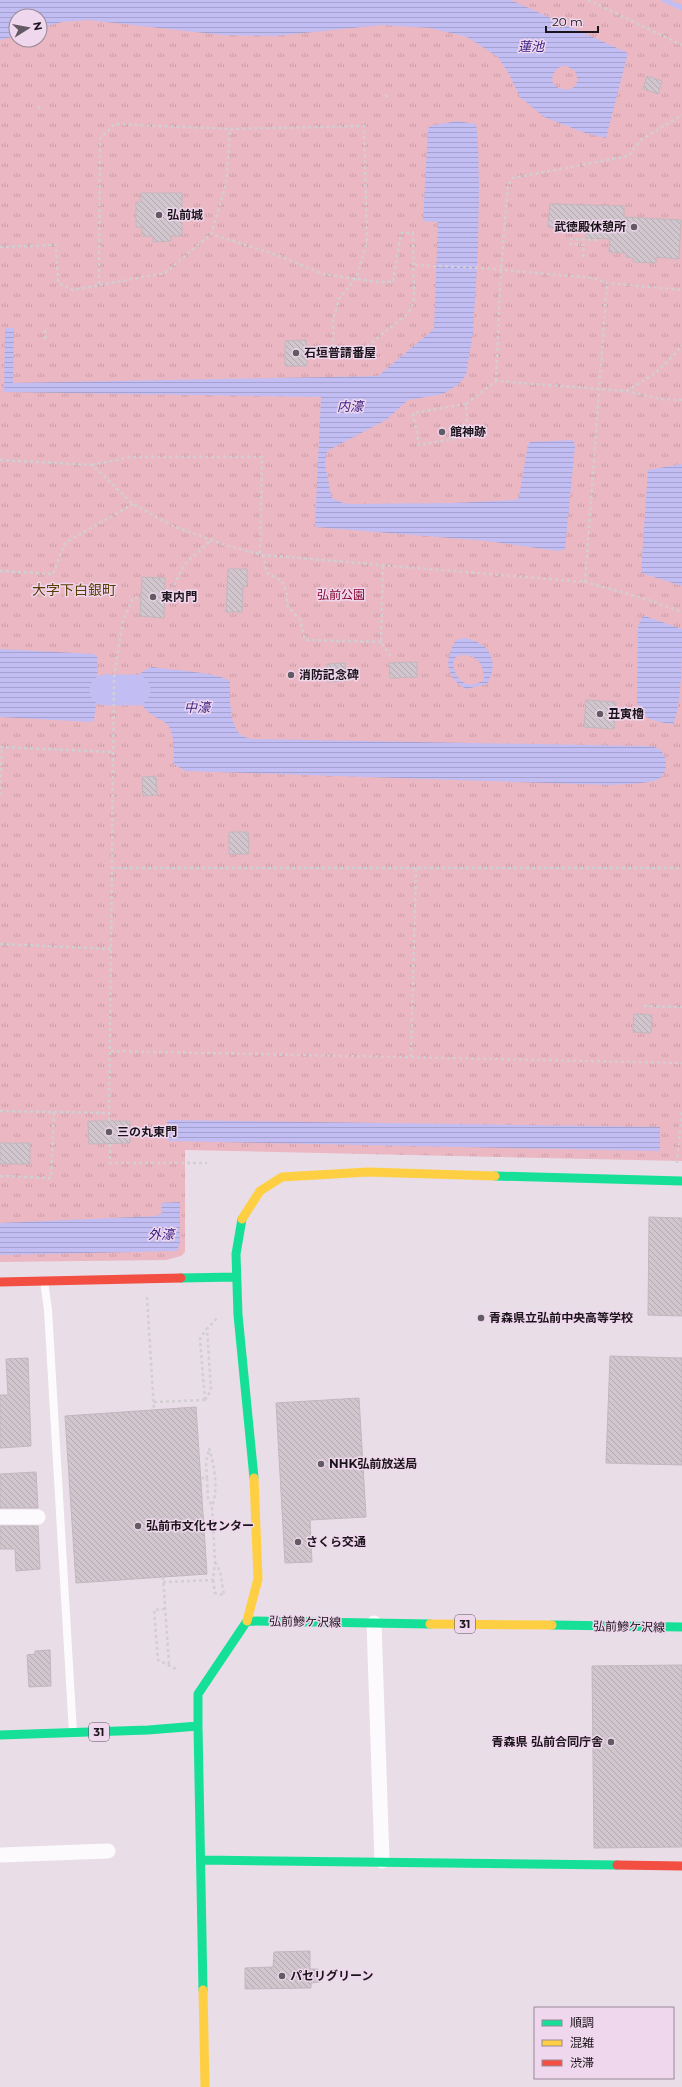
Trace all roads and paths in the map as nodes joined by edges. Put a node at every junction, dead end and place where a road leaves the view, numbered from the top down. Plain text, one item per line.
1 (588, 0) edge
2 (682, 45) edge
3 (39, 106) dead end
4 (39, 110) dead end
5 (682, 114) edge
6 (230, 129) junction
7 (212, 234) junction
8 (600, 240) dead end
9 (0, 247) edge
10 (583, 257) dead end
11 (415, 265) junction
12 (501, 269) junction
13 (356, 278) junction
14 (607, 283) junction
15 (99, 284) junction
16 (682, 290) edge
17 (45, 330) dead end
18 (45, 339) dead end
19 (682, 345) edge
20 (333, 351) junction
21 (309, 353) dead end
22 (496, 381) junction
23 (599, 390) junction
24 (626, 391) junction
25 (682, 400) edge
26 (466, 404) junction
27 (0, 460) edge
28 (92, 465) junction
29 (133, 504) junction
30 (210, 541) junction
31 (261, 555) junction
32 (383, 566) junction
33 (0, 571) edge
34 (586, 582) junction
35 (141, 597) dead end
36 (164, 598) dead end
37 (682, 612) edge
38 (380, 642) junction
39 (391, 658) dead end
40 (1, 747) edge
41 (113, 752) junction
42 (0, 795) edge
43 (416, 866) junction
44 (112, 868) junction
45 (682, 868) edge
46 (0, 944) edge
47 (111, 949) junction
48 (644, 1006) dead end
49 (682, 1007) edge
50 (111, 1050) junction
51 (410, 1057) junction
52 (682, 1063) edge
53 (682, 1110) edge
54 (0, 1111) edge
55 (54, 1112) junction
56 (110, 1113) junction
57 (109, 1121) dead end
58 (110, 1144) dead end
59 (207, 1163) dead end
60 (0, 1176) edge
61 (679, 1181) edge
62 (236, 1277) junction
63 (44, 1280) junction
64 (0, 1282) edge
65 (147, 1292) dead end
66 (218, 1317) dead end
67 (207, 1329) junction
68 (202, 1364) junction
69 (209, 1364) junction
70 (205, 1400) junction
71 (154, 1402) junction
72 (154, 1410) dead end
73 (201, 1478) dead end
74 (207, 1478) junction
75 (212, 1506) junction
76 (0, 1517) edge
77 (38, 1517) dead end
78 (216, 1562) junction
79 (163, 1577) dead end
80 (213, 1580) junction
81 (163, 1582) junction
82 (165, 1609) junction
83 (247, 1621) junction
84 (374, 1623) junction
85 (682, 1627) edge
86 (169, 1664) junction
87 (178, 1670) dead end
88 (198, 1726) junction
89 (73, 1734) junction
90 (0, 1735) edge
91 (108, 1851) dead end
92 (0, 1855) edge
93 (201, 1860) junction
94 (382, 1861) junction
95 (682, 1866) edge
96 (206, 2087) edge

1 - 2 path
3 - 4 path
5 - 12 path
6 - 7 path
6 - 13 path
6 - 15 path
7 - 13 path
7 - 15 path
8 - 10 path
9 - 15 path
11 - 12 path
11 - 13 path
11 - 20 path
12 - 14 path
12 - 22 path
13 - 20 path
14 - 16 path
14 - 23 path
17 - 18 path
19 - 24 path
20 - 21 path
22 - 23 path
22 - 26 path
23 - 24 path
23 - 34 path
24 - 25 path
26 - 26 path
27 - 28 path
28 - 29 path
28 - 31 path
29 - 30 path
29 - 33 path
30 - 31 path
30 - 36 path
31 - 32 path
31 - 38 path
32 - 34 path
32 - 38 path
34 - 37 path
35 - 41 path
38 - 39 path
40 - 41 path
40 - 42 path
41 - 44 path
43 - 44 path
43 - 45 path
43 - 51 path
44 - 47 path
46 - 47 path
47 - 50 path
48 - 49 path
50 - 51 path
50 - 56 path
51 - 52 path
53 - 61 path
54 - 55 path
55 - 56 path
55 - 60 path
56 - 57 path
58 - 59 path
61 - 62 street
62 - 63 street
62 - 83 street
63 - 64 street
63 - 89 lane
65 - 71 path
66 - 67 path
67 - 68 path
67 - 69 path
68 - 69 path
68 - 70 path
69 - 70 path
70 - 71 path
71 - 72 path
73 - 74 path
74 - 75 path
74 - 75 path
75 - 78 path
76 - 77 street
78 - 80 path
78 - 80 path
79 - 81 path
80 - 81 path
81 - 82 path
82 - 86 path
82 - 86 path
83 - 84 street, 弘前鰺ケ沢線 / 31
83 - 88 street
84 - 85 street, 弘前鰺ケ沢線 / 31
84 - 94 street
86 - 87 path
88 - 89 street, 31
88 - 93 street
89 - 90 street, 31
91 - 92 street
93 - 94 street
93 - 96 street
94 - 95 street

